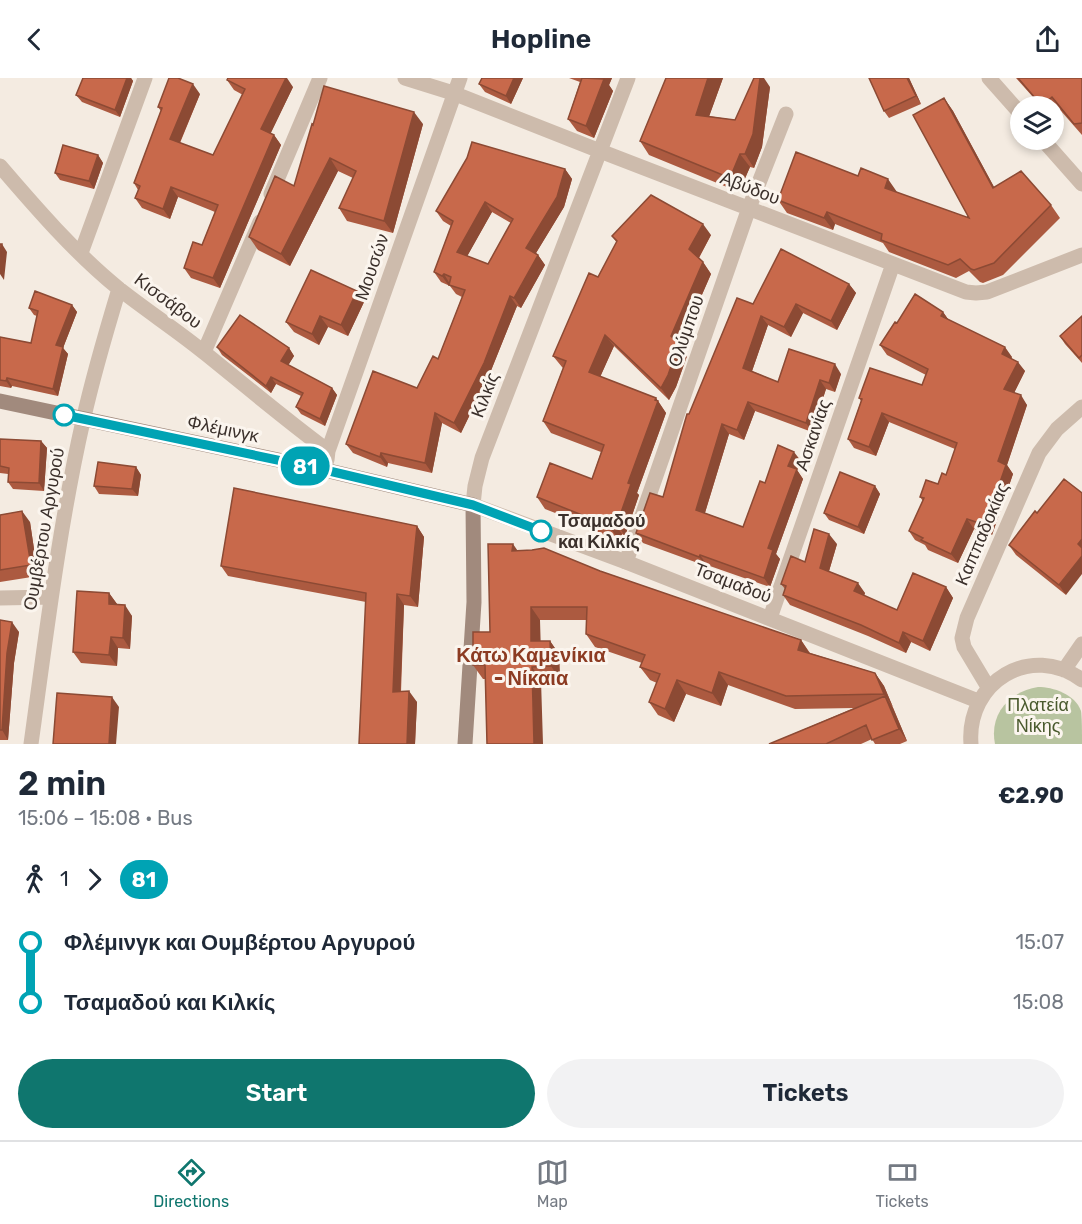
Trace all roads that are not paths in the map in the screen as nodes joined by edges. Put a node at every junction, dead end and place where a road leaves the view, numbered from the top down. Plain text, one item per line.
1 (145, 78) edge
2 (320, 78) edge
3 (405, 78) edge
4 (460, 78) edge
5 (628, 78) edge
6 (989, 78) edge
7 (453, 93) junction
8 (1010, 102) edge
9 (786, 114) dead end
10 (1052, 150) edge
11 (600, 151) junction
12 (0, 166) edge
13 (1082, 184) edge
14 (749, 208) junction
15 (81, 254) junction
16 (1082, 255) edge
17 (893, 264) junction
18 (119, 289) junction
19 (204, 352) junction
20 (0, 401) edge
21 (1082, 407) edge
22 (84, 420) junction
23 (328, 451) junction
24 (325, 470) junction
25 (473, 505) junction
26 (626, 562) junction
27 (51, 597) junction
28 (0, 598) edge
29 (770, 618) junction
30 (1082, 644) edge
31 (1064, 670) junction
32 (1082, 680) edge
33 (988, 687) junction
34 (978, 701) junction
35 (31, 744) edge
36 (465, 744) edge
37 (971, 744) edge

1 - 15 street
2 - 19 street
3 - 7 street, Αβύδου
4 - 7 street, Μουσών
5 - 11 street, Κιλκίς
6 - 8 street
7 - 11 street, Αβύδου
7 - 23 street, Μουσών
9 - 14 street, Ολύμπου
10 - 13 street
11 - 14 street, Αβύδου
11 - 25 street, Κιλκίς
12 - 15 street, Κισσάβου
14 - 17 street, Αβύδου
14 - 26 street, Ολύμπου
15 - 18 street, Κισσάβου
16 - 17 street, Αβύδου
17 - 29 street, Ασκανίας
18 - 19 street, Κισσάβου
18 - 22 street, Ουμβέρτου Αργυρού
19 - 23 street, Κισσάβου
20 - 22 main road, Φλέμινγκ
21 - 33 street, Καππαδοκίας
22 - 24 main road, Φλέμινγκ
22 - 27 street, Ουμβέρτου Αργυρού
23 - 24 street, Μουσών
24 - 25 main road, Φλέμινγκ
25 - 26 street, Τσαμαδού
25 - 36 main road, Κιλκίς
26 - 29 street, Τσαμαδού
27 - 28 street
27 - 35 street, Ουμβέρτου Αργυρού
29 - 34 street, Τσαμαδού
30 - 31 street
31 - 32 street
31 - 33 street
33 - 34 street
34 - 37 street

